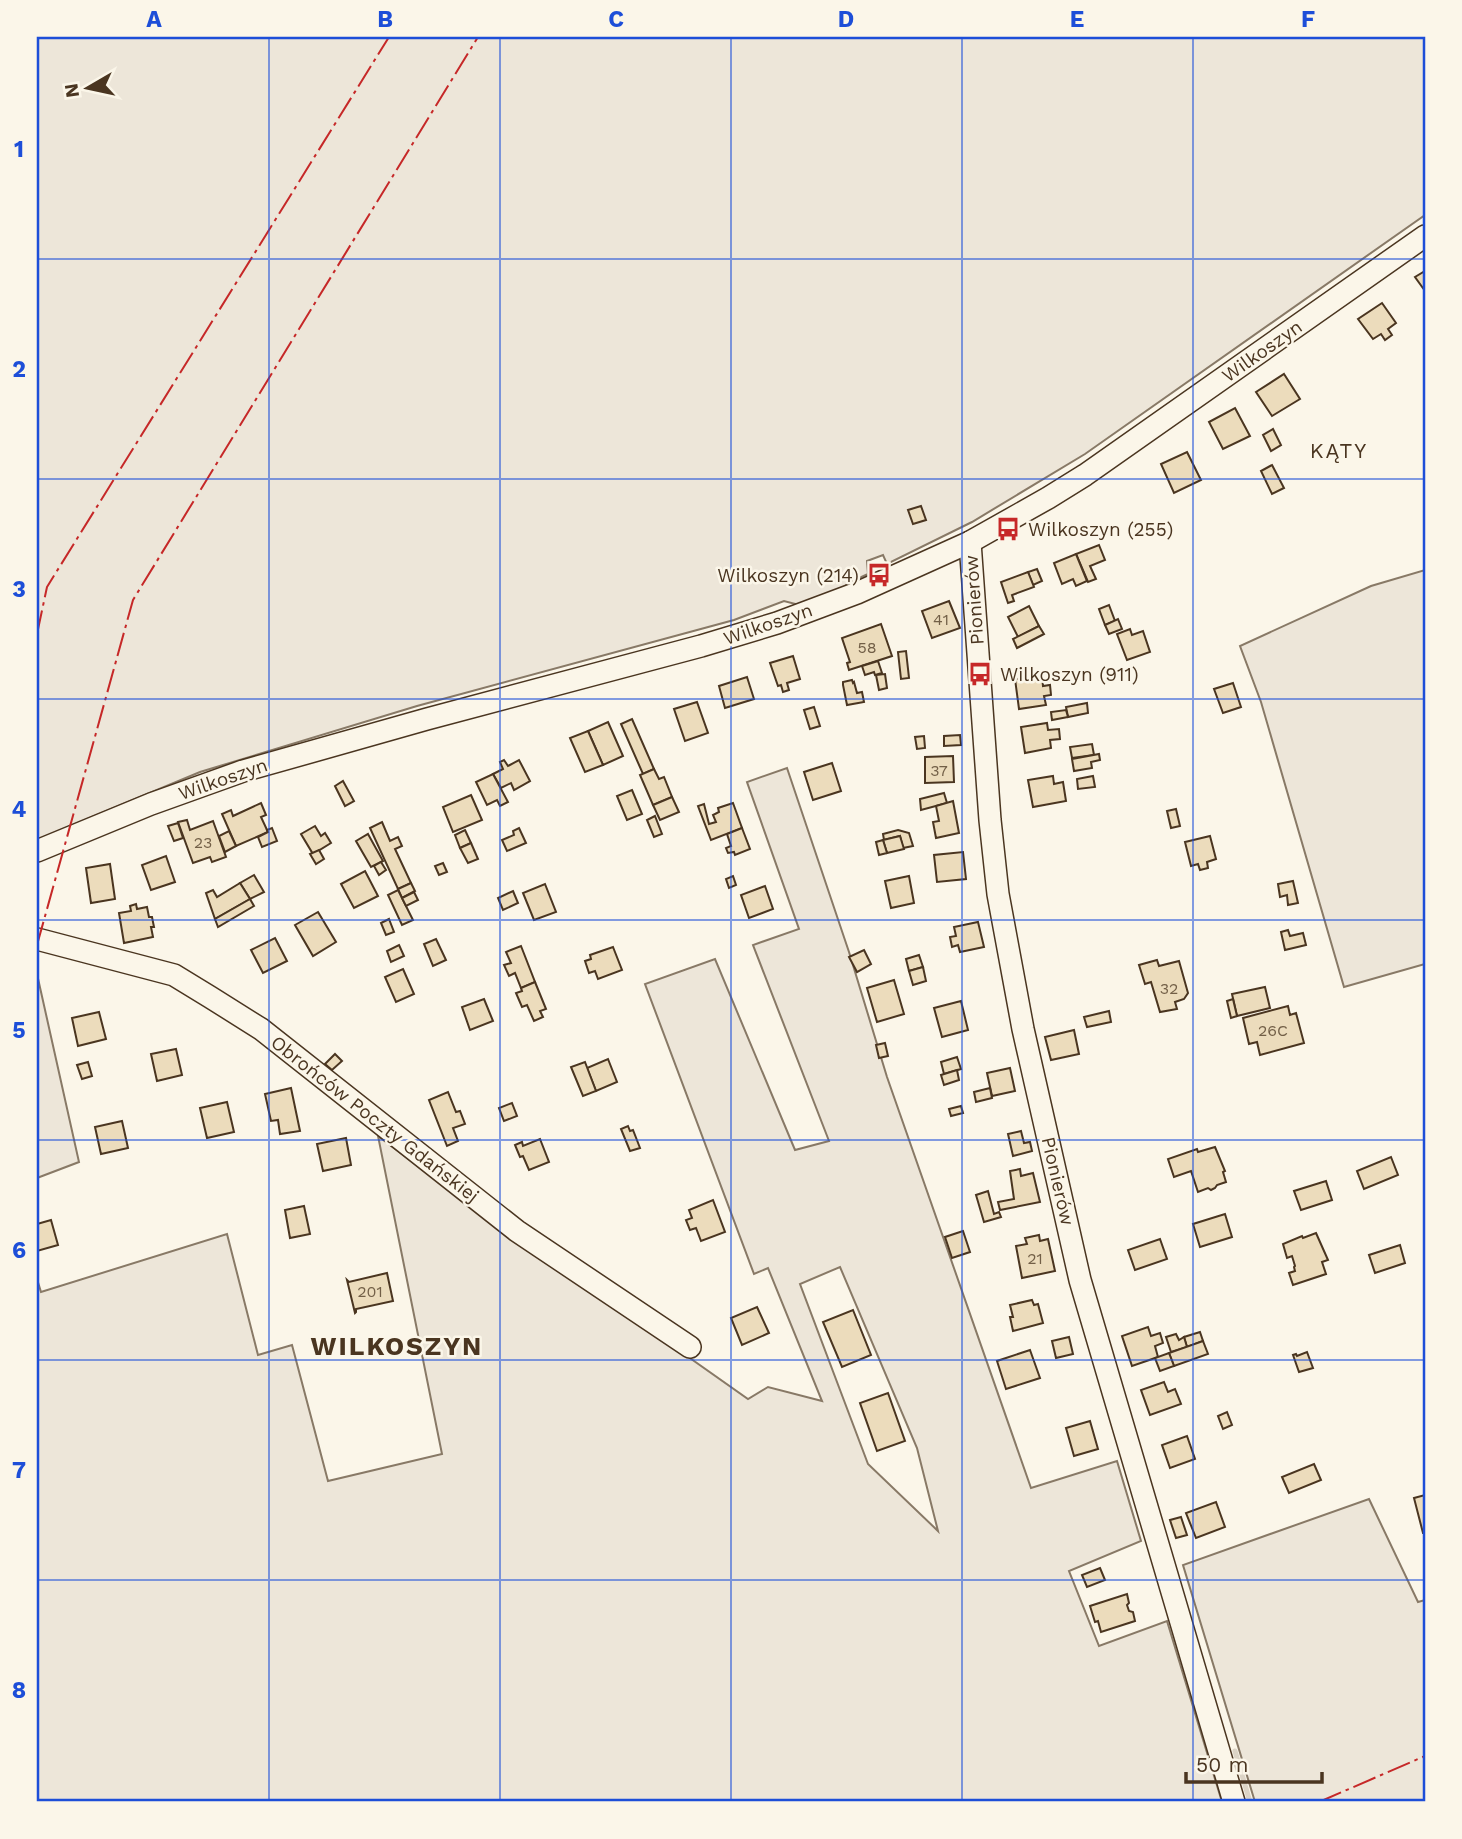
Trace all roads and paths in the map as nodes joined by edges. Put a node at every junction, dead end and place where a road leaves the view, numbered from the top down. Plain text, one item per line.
1 (1425, 236) edge
2 (970, 542) junction
3 (37, 851) edge
4 (37, 939) edge
5 (690, 1347) dead end
6 (1234, 1802) edge

1 - 2 street, Wilkoszyn
2 - 3 street, Wilkoszyn
2 - 6 street, Pionierów
4 - 5 street, Obrońców Poczty Gdańskiej

